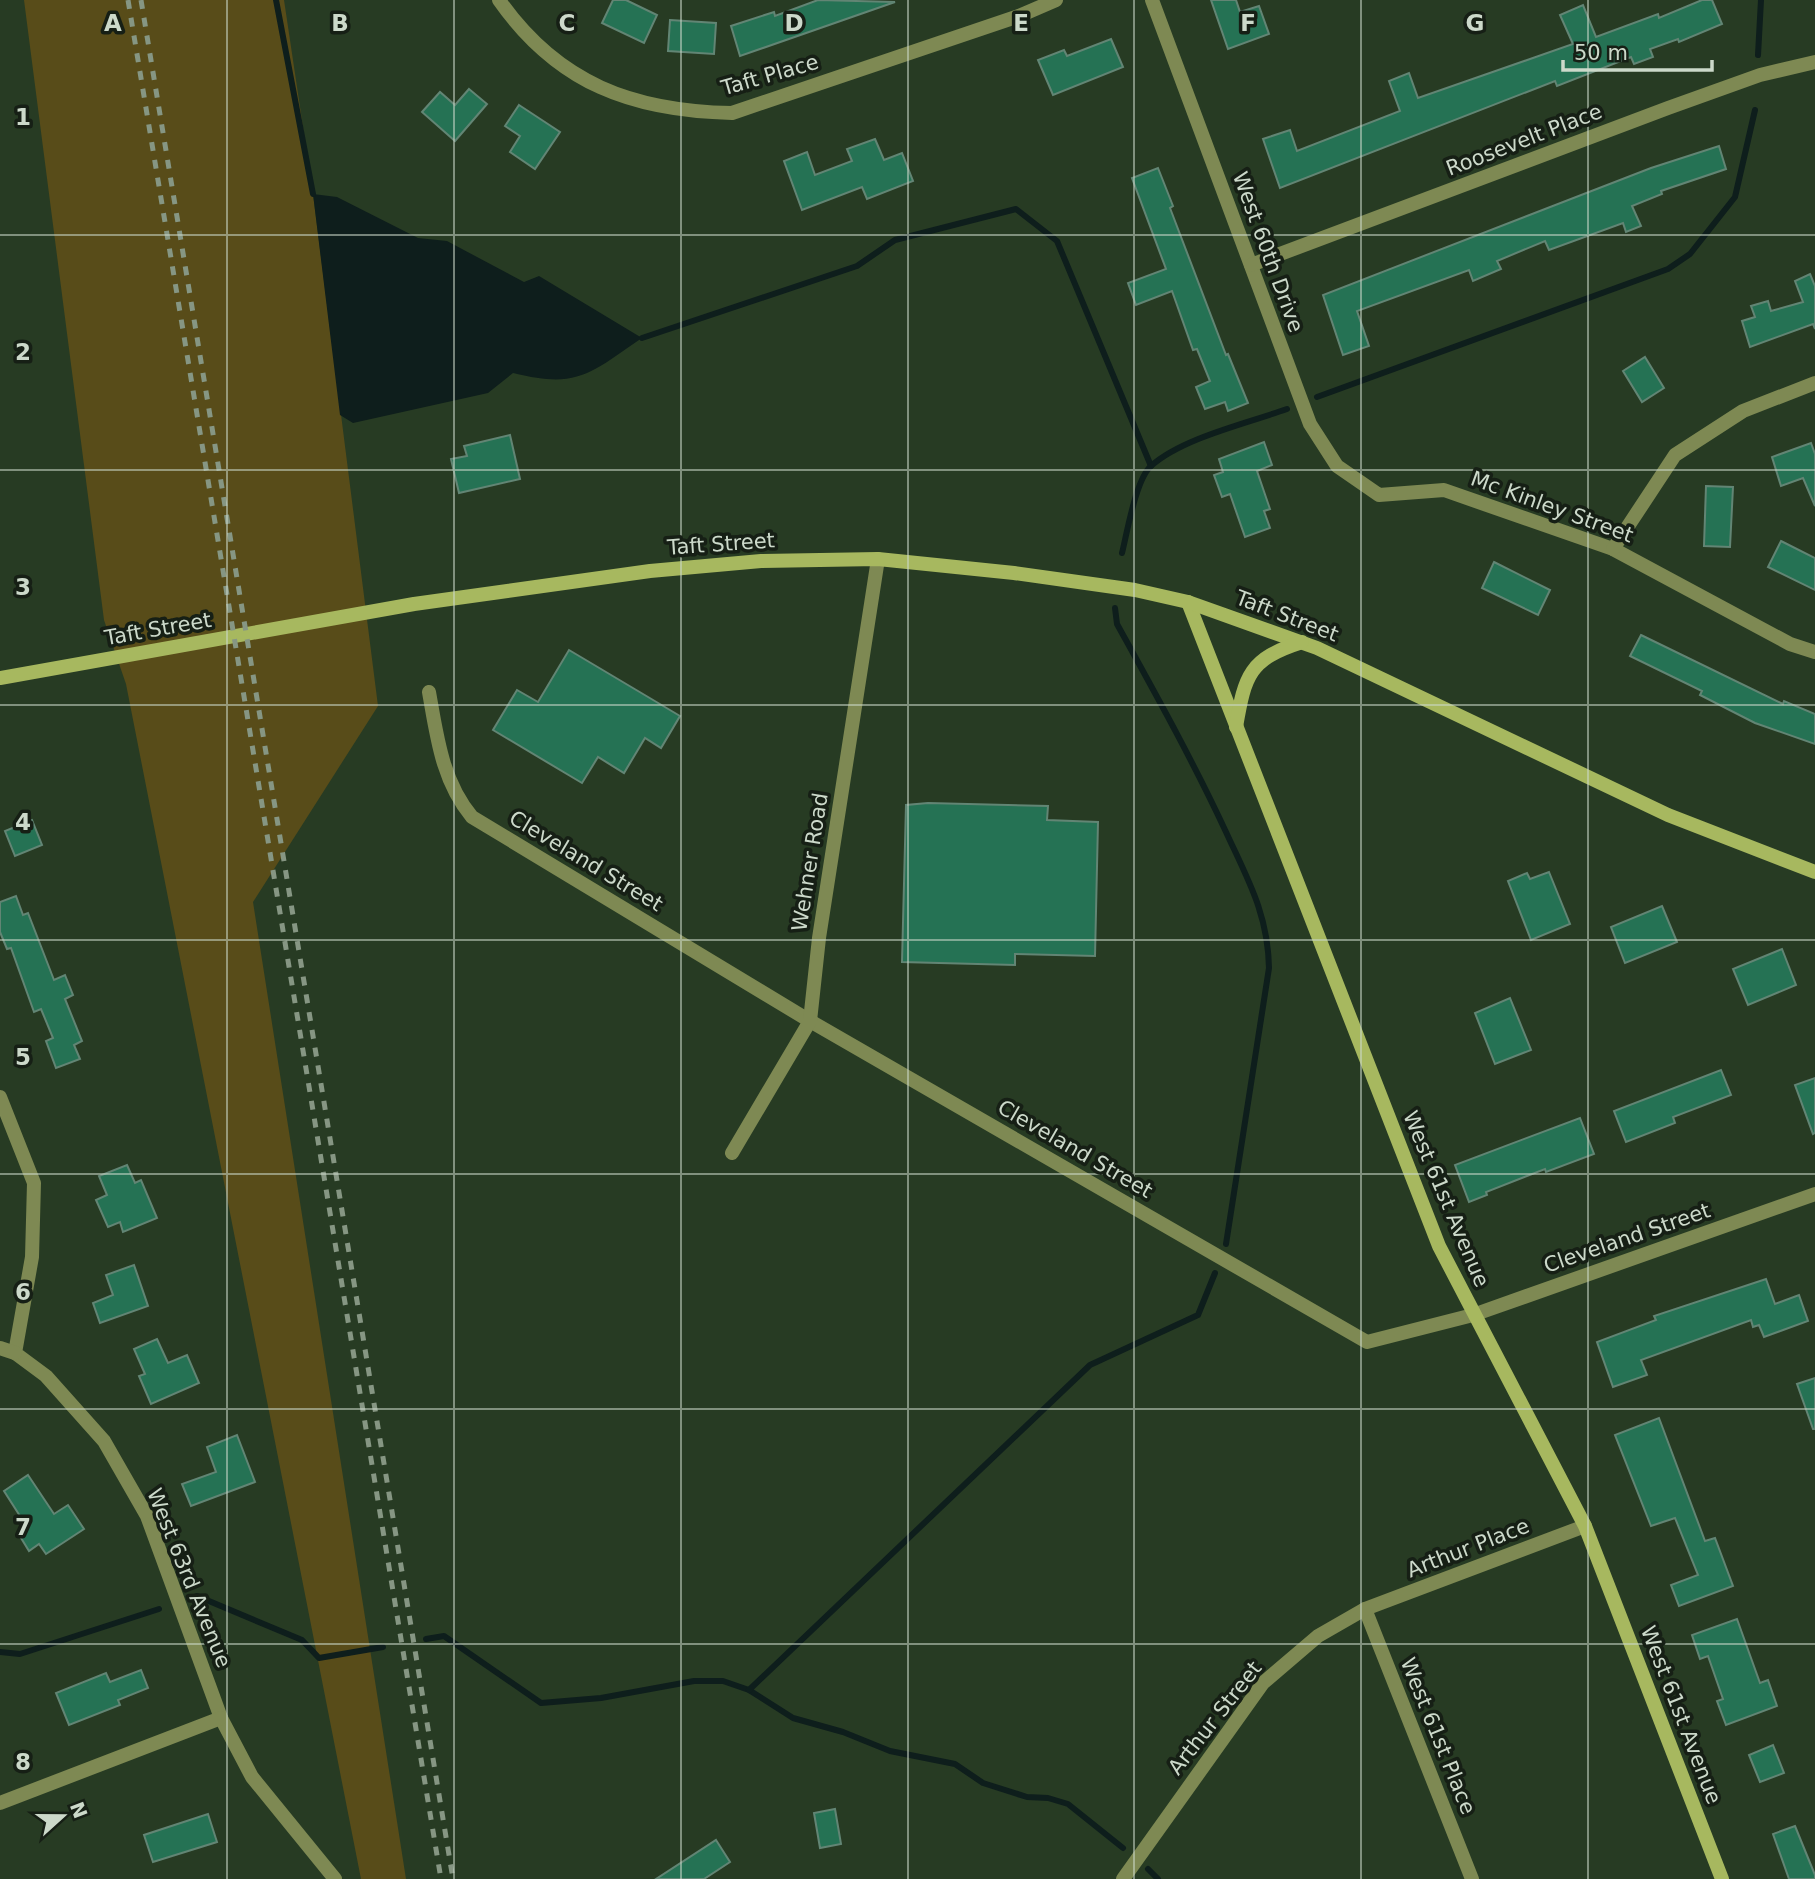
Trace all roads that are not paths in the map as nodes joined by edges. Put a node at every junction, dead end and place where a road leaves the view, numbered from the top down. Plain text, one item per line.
1 (499, 0) edge
2 (1056, 0) edge
3 (1152, 0) edge
4 (1815, 62) edge
5 (1251, 265) junction
6 (1815, 383) edge
7 (1379, 495) joint
8 (1613, 549) junction
9 (878, 559) junction
10 (1188, 603) junction
11 (1302, 642) junction
12 (1815, 652) edge
13 (0, 678) edge
14 (429, 692) dead end
15 (1236, 729) junction
16 (1815, 872) edge
17 (810, 1021) junction
18 (0, 1097) edge
19 (732, 1153) dead end
20 (1815, 1194) edge
21 (1473, 1315) junction
22 (0, 1348) edge
23 (15, 1353) junction
24 (1585, 1526) junction
25 (1365, 1609) junction
26 (221, 1718) junction
27 (0, 1803) edge
28 (335, 1879) edge
29 (1123, 1879) edge
30 (1472, 1879) edge
31 (1721, 1879) edge

1 - 2 street, Taft Place
3 - 5 street, West 60th Drive
4 - 5 street, Roosevelt Place
5 - 7 street, West 60th Drive
6 - 8 street
7 - 8 street, Mc Kinley Street
8 - 12 street, Mc Kinley Street
9 - 10 main road, Taft Street
9 - 13 main road, Taft Street
9 - 17 street, Wehner Road
10 - 11 main road, Taft Street
10 - 15 main road, West 61st Avenue
11 - 15 main road
11 - 16 main road, Taft Street
14 - 17 street, Cleveland Street
15 - 21 main road, West 61st Avenue
17 - 19 street, Wehner Road
17 - 21 street, Cleveland Street
18 - 23 street
20 - 21 street, Cleveland Street
21 - 24 main road, West 61st Avenue
22 - 23 street, West 63rd Avenue
23 - 26 street, West 63rd Avenue
24 - 25 street, Arthur Place
24 - 31 main road, West 61st Avenue
25 - 29 street, Arthur Street
25 - 30 street, West 61st Place
26 - 27 street
26 - 28 street, West 63rd Avenue

